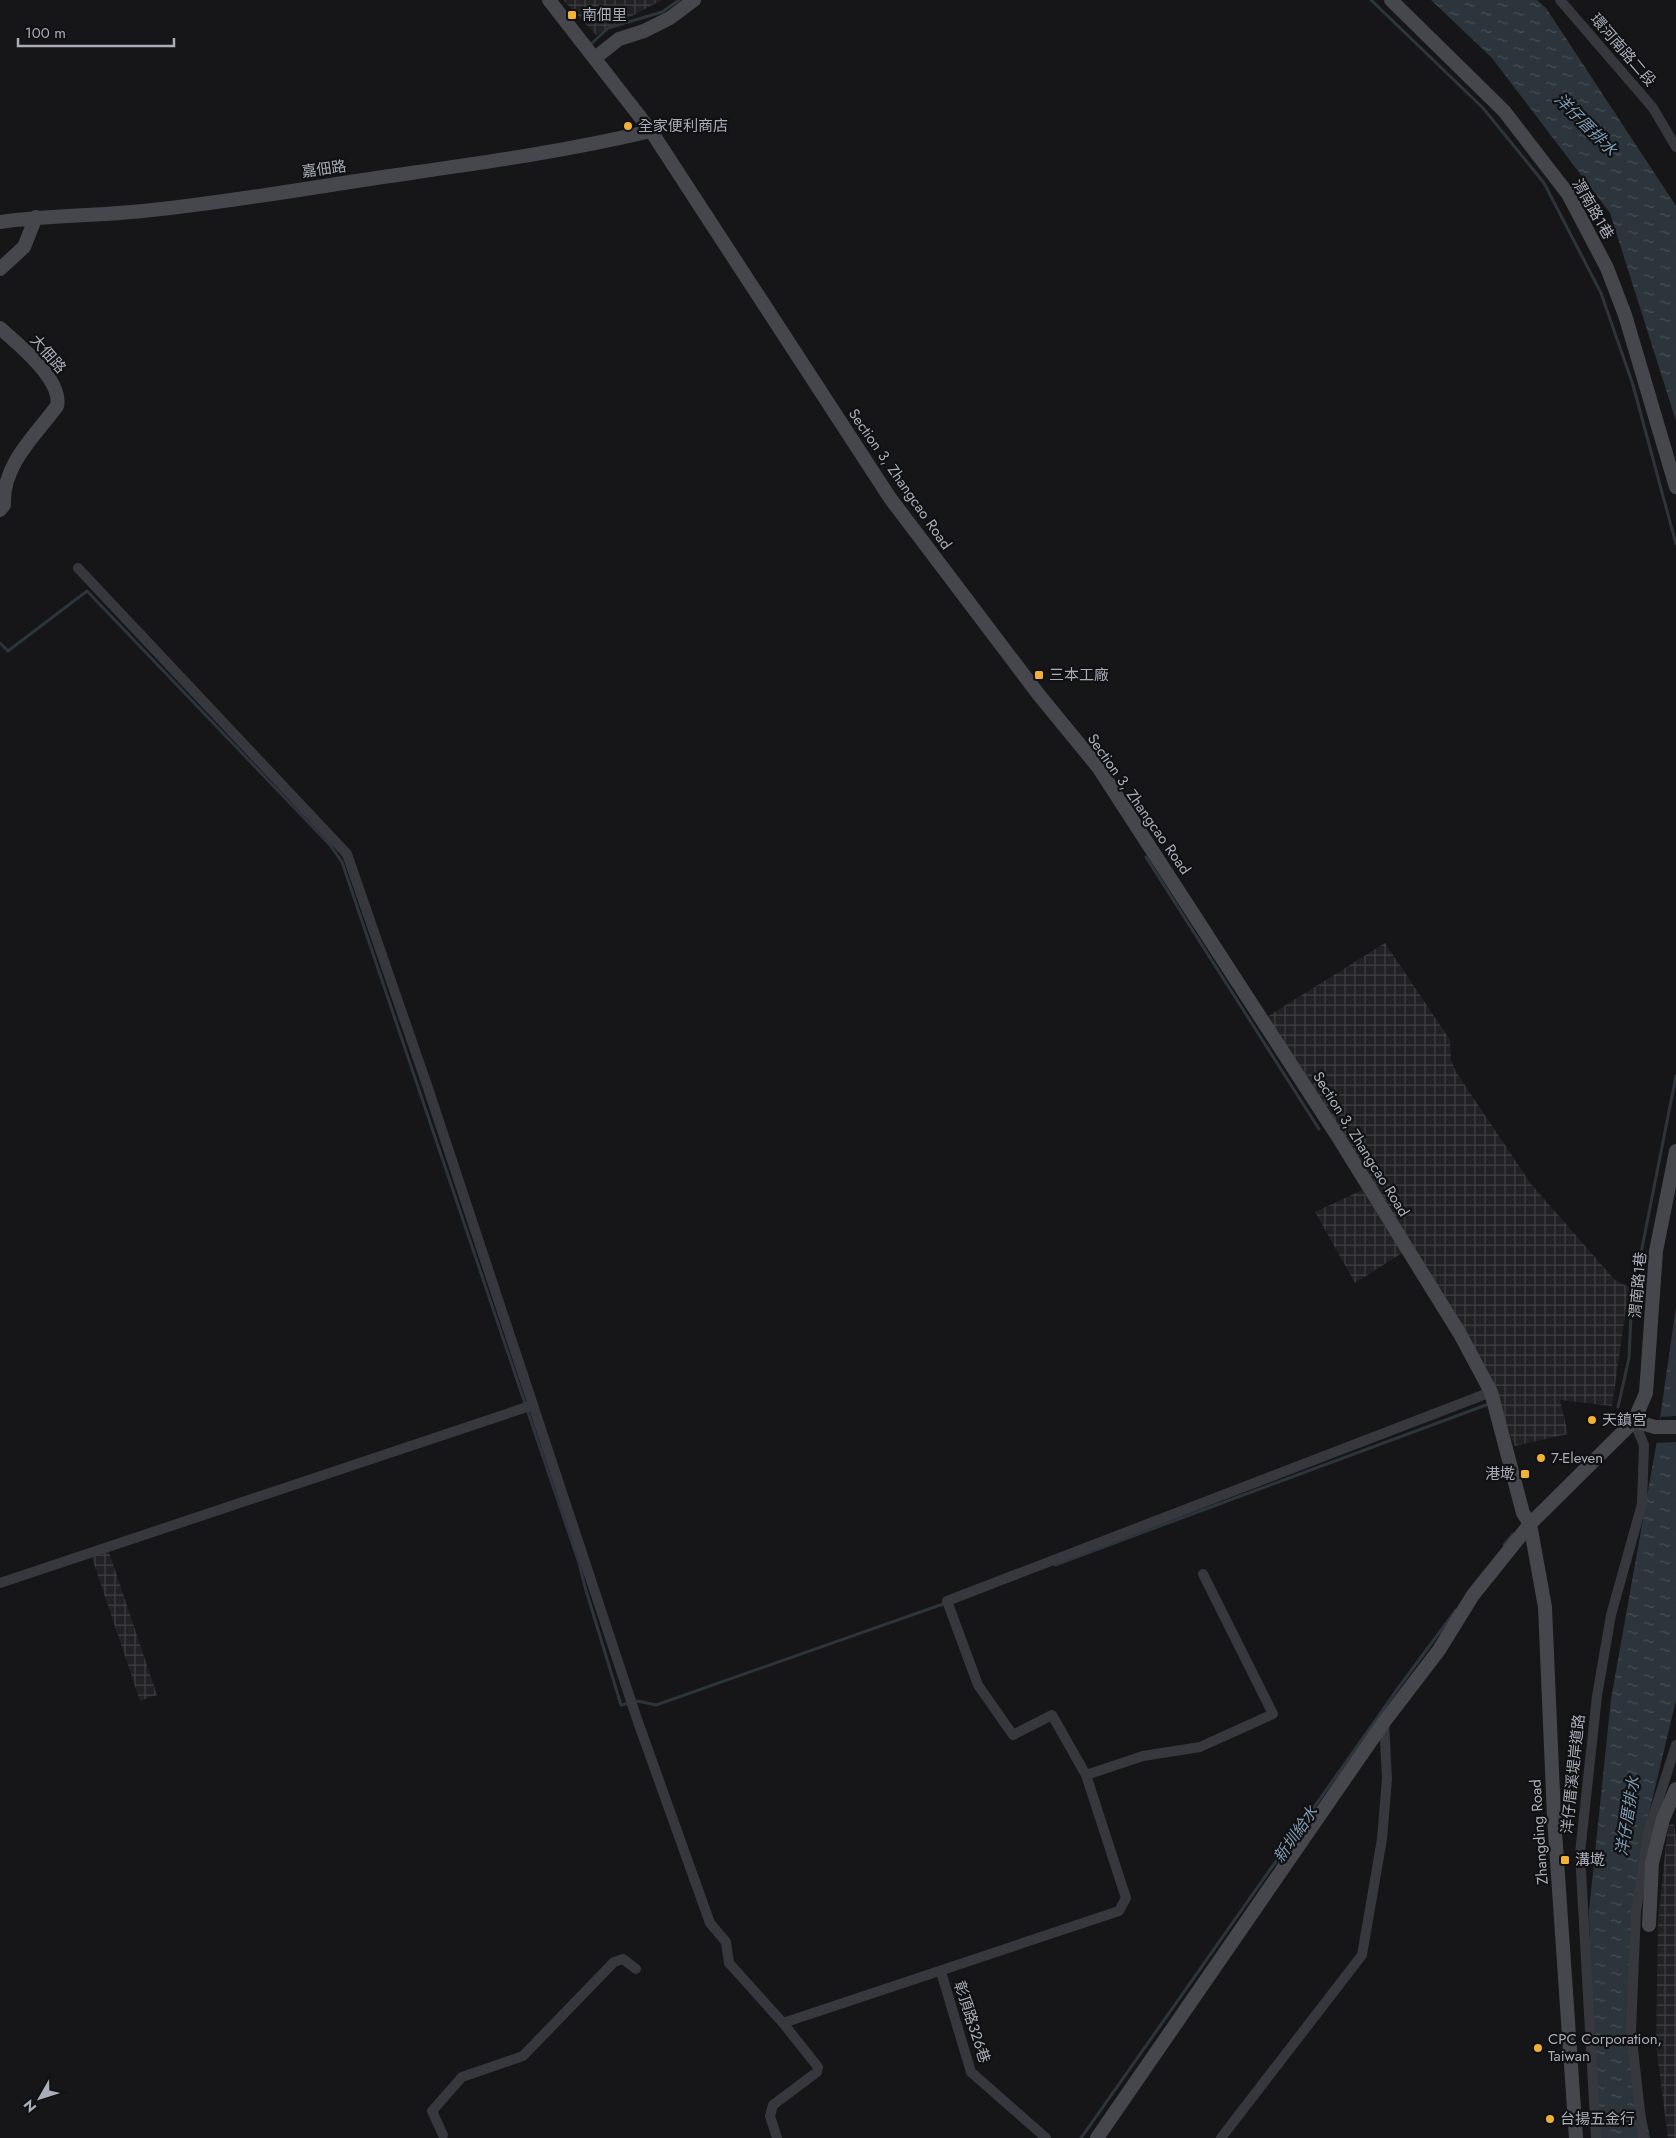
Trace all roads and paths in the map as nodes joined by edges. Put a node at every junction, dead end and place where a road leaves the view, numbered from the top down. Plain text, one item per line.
1 (549, 0) edge
2 (694, 0) edge
3 (1392, 0) edge
4 (1560, 0) edge
5 (595, 58) junction
6 (651, 131) junction
7 (1676, 147) edge
8 (36, 217) junction
9 (0, 222) edge
10 (0, 269) edge
11 (0, 328) edge
12 (1676, 487) edge
13 (0, 510) edge
14 (78, 568) dead end
15 (1676, 1151) edge
16 (1491, 1392) junction
17 (532, 1405) junction
18 (1634, 1421) junction
19 (1676, 1427) edge
20 (1526, 1518) junction
21 (1202, 1574) dead end
22 (0, 1583) edge
23 (1384, 1722) junction
24 (1676, 1746) edge
25 (1086, 1775) junction
26 (1676, 1789) edge
27 (1649, 1925) dead end
28 (636, 1968) dead end
29 (941, 1972) junction
30 (783, 2023) junction
31 (443, 2135) dead end
32 (777, 2138) edge
33 (1046, 2138) edge
34 (1097, 2138) edge
35 (1222, 2138) edge
36 (1576, 2138) edge
37 (1596, 2138) edge
38 (1643, 2138) edge

1 - 5 street, Section 3, Zhangcao Road
2 - 5 street
3 - 12 street, 渭南路1巷
4 - 7 street, 環河南路二段
5 - 6 street, Section 3, Zhangcao Road
6 - 8 street, 嘉佃路
6 - 16 street, Section 3, Zhangcao Road
8 - 9 street, 嘉佃路
8 - 10 street
11 - 13 street, 大佃路
14 - 17 street
15 - 18 street, 渭南路1巷
16 - 20 street, Zhangding Road
16 - 25 street
17 - 22 street
17 - 30 street
18 - 19 street
18 - 20 street
18 - 37 street, 洋仔厝溪堤岸道路
20 - 23 street
20 - 36 street, Zhangding Road
21 - 25 street
23 - 34 street
23 - 35 street
24 - 38 street
25 - 29 street
26 - 27 street
28 - 31 street
29 - 30 street
29 - 33 street, 彰頂路326巷
30 - 32 street

